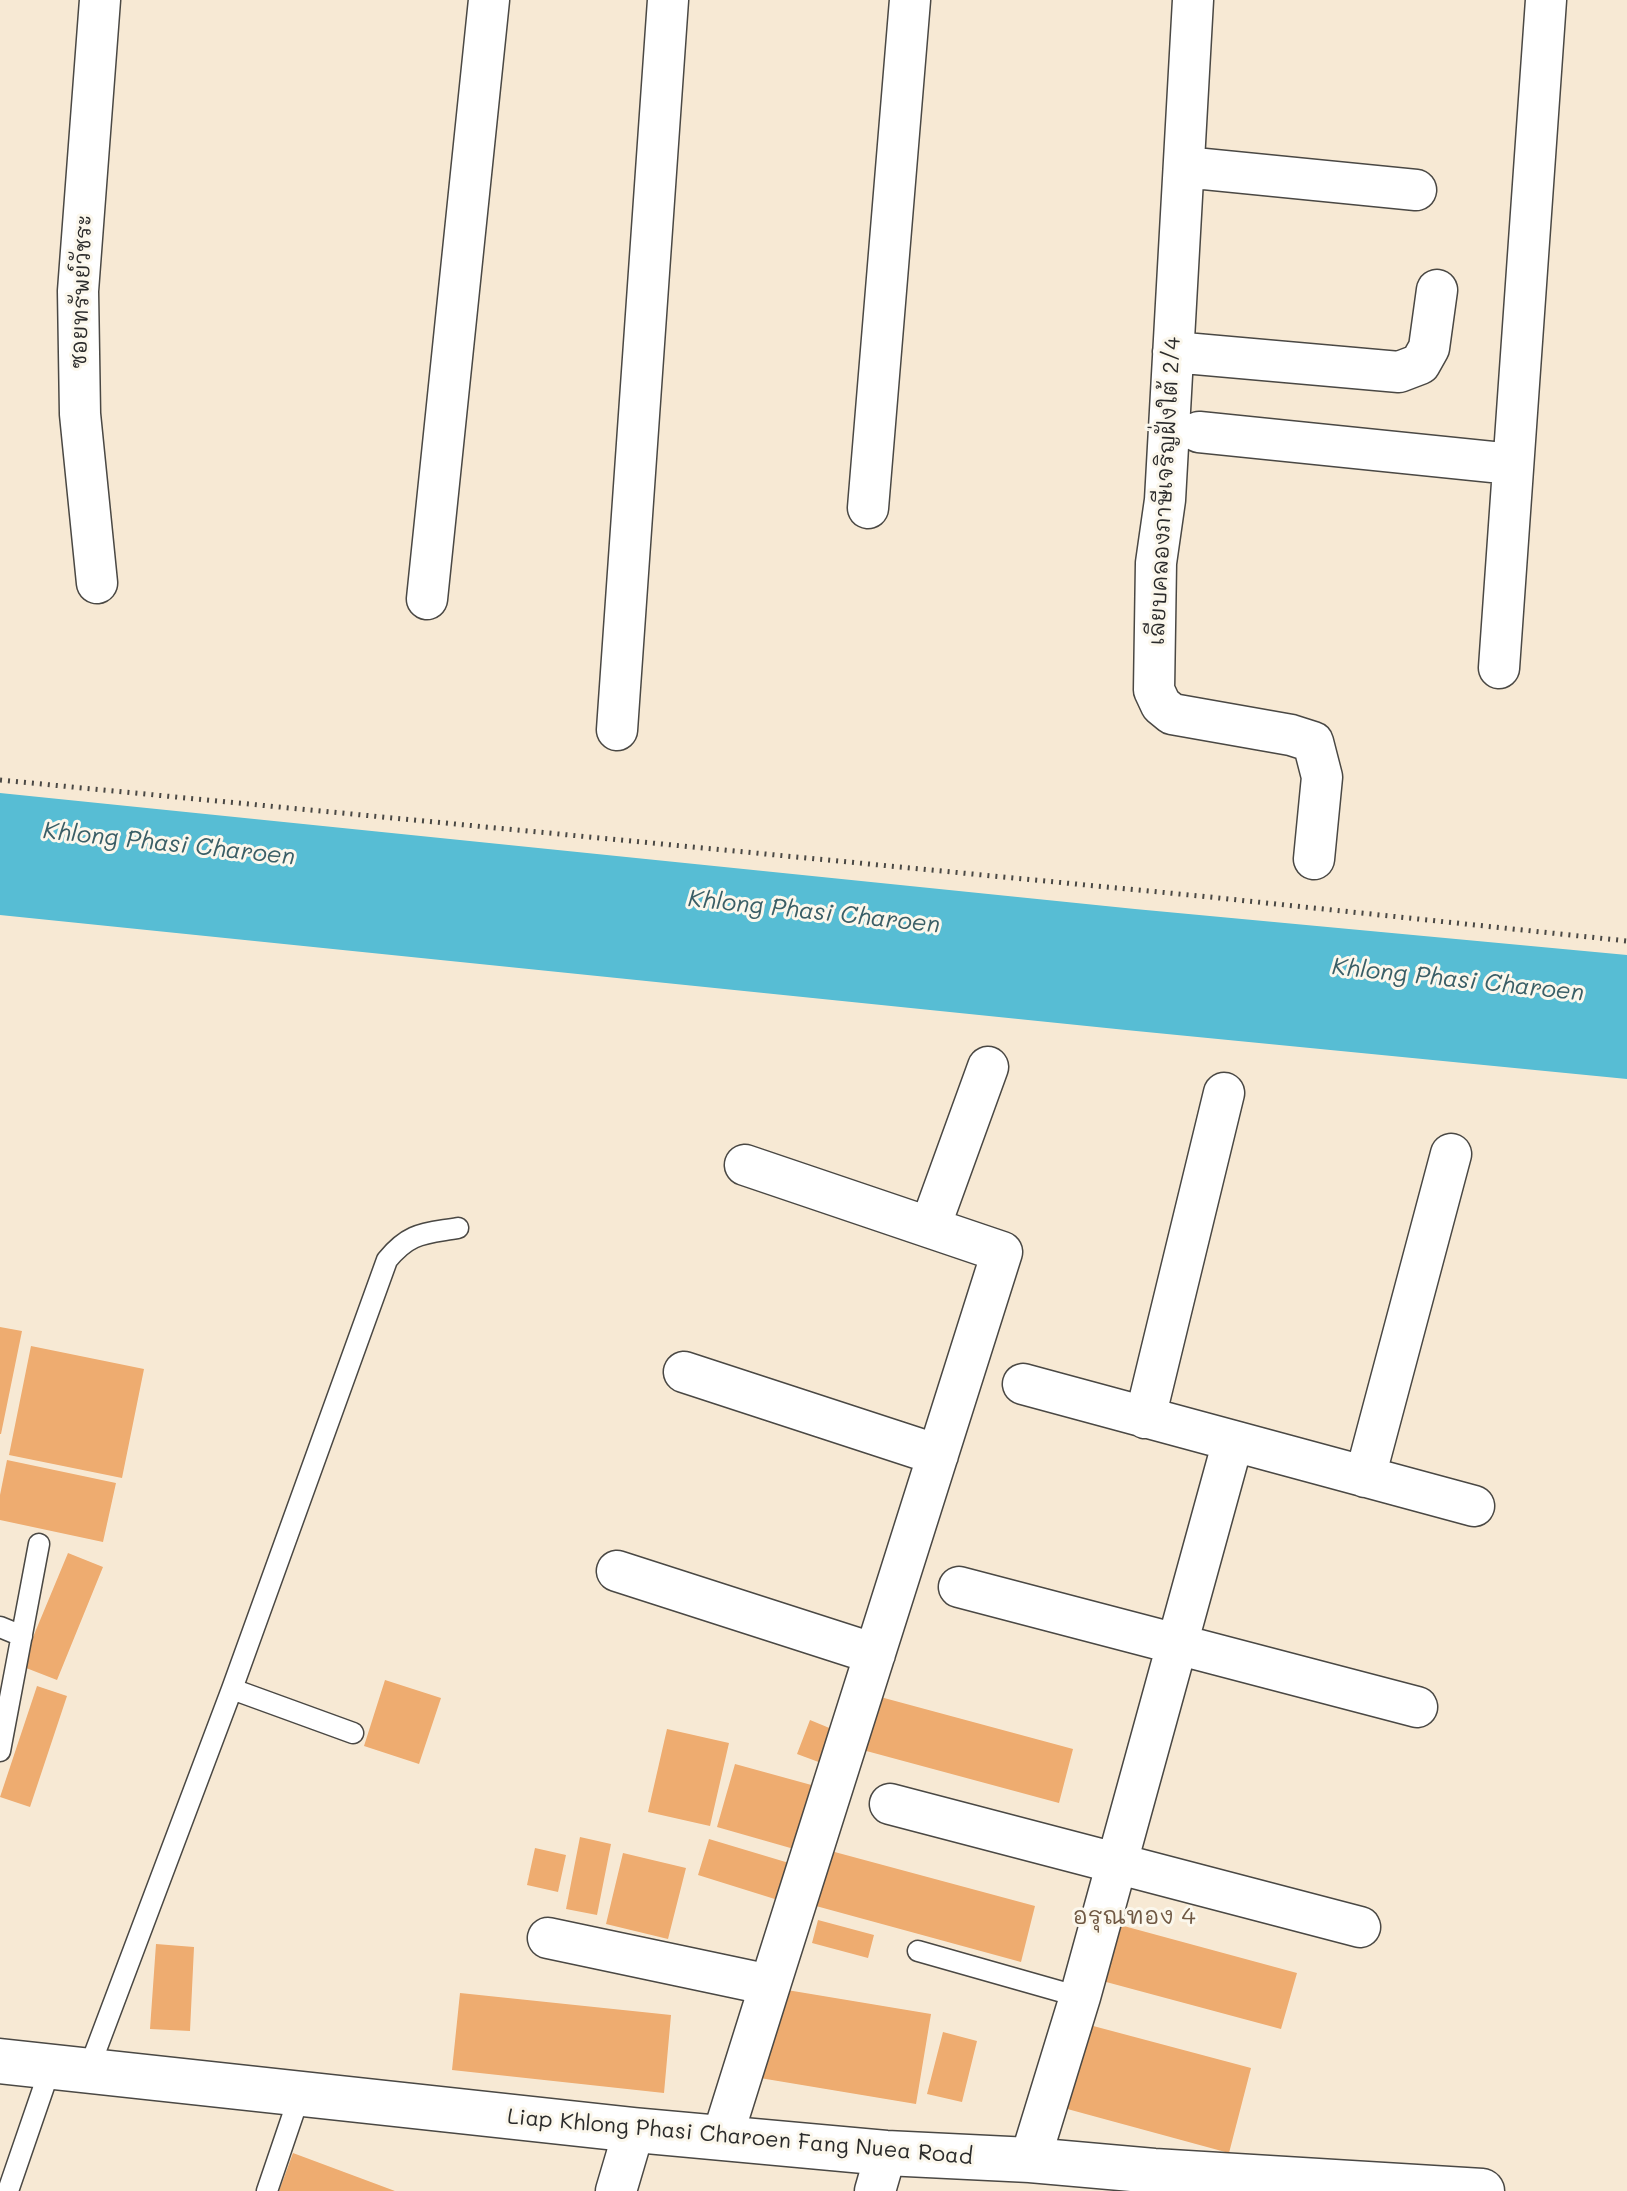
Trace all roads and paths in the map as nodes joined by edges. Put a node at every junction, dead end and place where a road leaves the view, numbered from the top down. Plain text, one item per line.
1 (100, 0) edge
2 (489, 0) edge
3 (668, 0) edge
4 (910, 0) edge
5 (1193, 0) edge
6 (1546, 0) edge
7 (1184, 167) junction
8 (1416, 190) dead end
9 (1437, 290) dead end
10 (1173, 352) junction
11 (1199, 432) dead end
12 (1512, 464) junction
13 (868, 508) dead end
14 (97, 583) dead end
15 (427, 599) dead end
16 (1499, 668) dead end
17 (617, 730) dead end
18 (0, 780) edge
19 (1314, 859) dead end
20 (1627, 941) edge
21 (988, 1067) dead end
22 (1224, 1093) dead end
23 (1451, 1154) dead end
24 (745, 1165) dead end
25 (930, 1227) junction
26 (458, 1228) dead end
27 (684, 1372) dead end
28 (1023, 1384) dead end
29 (1145, 1418) junction
30 (1233, 1441) junction
31 (938, 1455) junction
32 (1365, 1477) junction
33 (1474, 1506) dead end
34 (39, 1544) dead end
35 (617, 1571) dead end
36 (959, 1587) dead end
37 (0, 1627) edge
38 (22, 1636) junction
39 (1177, 1643) junction
40 (875, 1654) junction
41 (232, 1689) junction
42 (1417, 1707) dead end
43 (353, 1733) dead end
44 (0, 1751) edge
45 (890, 1804) dead end
46 (1117, 1862) junction
47 (1360, 1927) dead end
48 (548, 1938) dead end
49 (918, 1951) dead end
50 (770, 1985) junction
51 (1080, 1997) junction
52 (0, 2061) edge
53 (69, 2069) junction
54 (300, 2094) junction
55 (634, 2130) junction
56 (722, 2138) junction
57 (1030, 2160) junction
58 (880, 2172) edge
59 (1151, 2181) edge
60 (8, 2191) edge
61 (267, 2191) edge
62 (616, 2191) edge
63 (1482, 2191) edge

1 - 14 street, ซอยทรัพย์วัชระ
2 - 15 street
3 - 17 street
4 - 13 street
5 - 7 street, เลียบคลองภาษีเจริญฝั่งใต้ 2/4
6 - 12 street
7 - 8 street
7 - 10 street, เลียบคลองภาษีเจริญฝั่งใต้ 2/4
9 - 10 street
10 - 19 street, เลียบคลองภาษีเจริญฝั่งใต้ 2/4
11 - 12 street
12 - 16 street
18 - 20 path
21 - 25 street
22 - 29 street
23 - 32 street
24 - 25 street
25 - 31 street
26 - 41 lane
27 - 31 street
28 - 29 street
29 - 30 street
30 - 32 street
30 - 39 street
31 - 40 street
32 - 33 street
34 - 38 lane
35 - 40 street
36 - 39 street
37 - 38 lane
38 - 44 lane
39 - 42 street
39 - 46 street
40 - 50 street
41 - 43 lane
41 - 53 lane
45 - 46 street
46 - 47 street
46 - 51 street
48 - 50 street
49 - 51 lane
50 - 56 street
51 - 57 street
52 - 53 main road, Liap Khlong Phasi Charoen Fang Nuea Road
53 - 54 main road, Liap Khlong Phasi Charoen Fang Nuea Road
53 - 60 lane
54 - 55 main road, Liap Khlong Phasi Charoen Fang Nuea Road
54 - 61 lane
55 - 56 main road, Liap Khlong Phasi Charoen Fang Nuea Road
55 - 62 street
56 - 58 main road, Liap Khlong Phasi Charoen Fang Nuea Road
57 - 58 main road, Liap Khlong Phasi Charoen Fang Nuea Road
57 - 59 main road, Liap Khlong Phasi Charoen Fang Nuea Road
59 - 63 main road, Liap Khlong Phasi Charoen Fang Nuea Road

